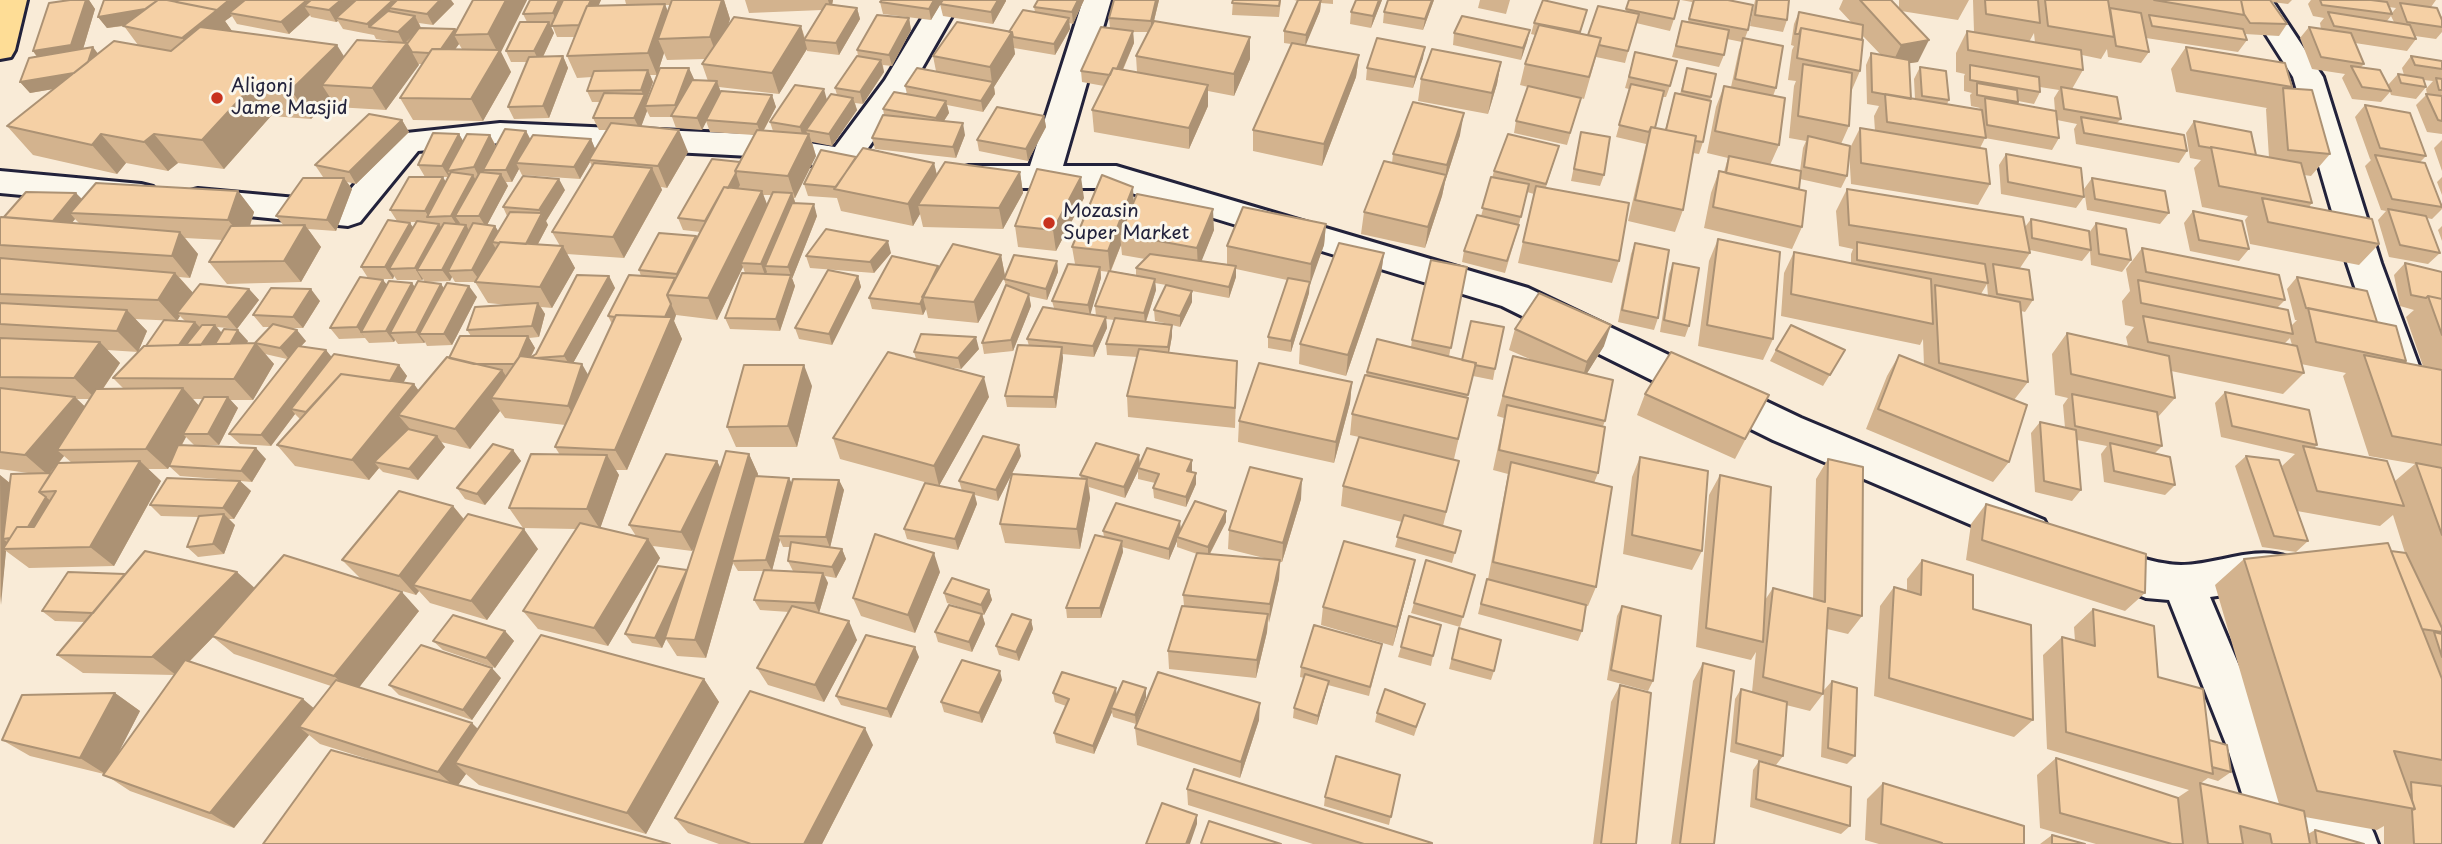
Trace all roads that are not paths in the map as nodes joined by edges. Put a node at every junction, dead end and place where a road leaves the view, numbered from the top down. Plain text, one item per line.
1 (13, 0) edge
2 (947, 0) edge
3 (1097, 0) edge
4 (2258, 0) edge
5 (0, 50) edge
6 (843, 159) junction
7 (896, 166) edge
8 (936, 172) edge
9 (1043, 178) junction
10 (0, 182) edge
11 (2414, 407) edge
12 (2306, 566) edge
13 (2183, 583) junction
14 (2354, 844) edge

1 - 5 highway
2 - 6 street
3 - 9 street
4 - 11 street
6 - 7 street
6 - 10 street
8 - 9 street
9 - 13 street
12 - 13 street
13 - 14 street

